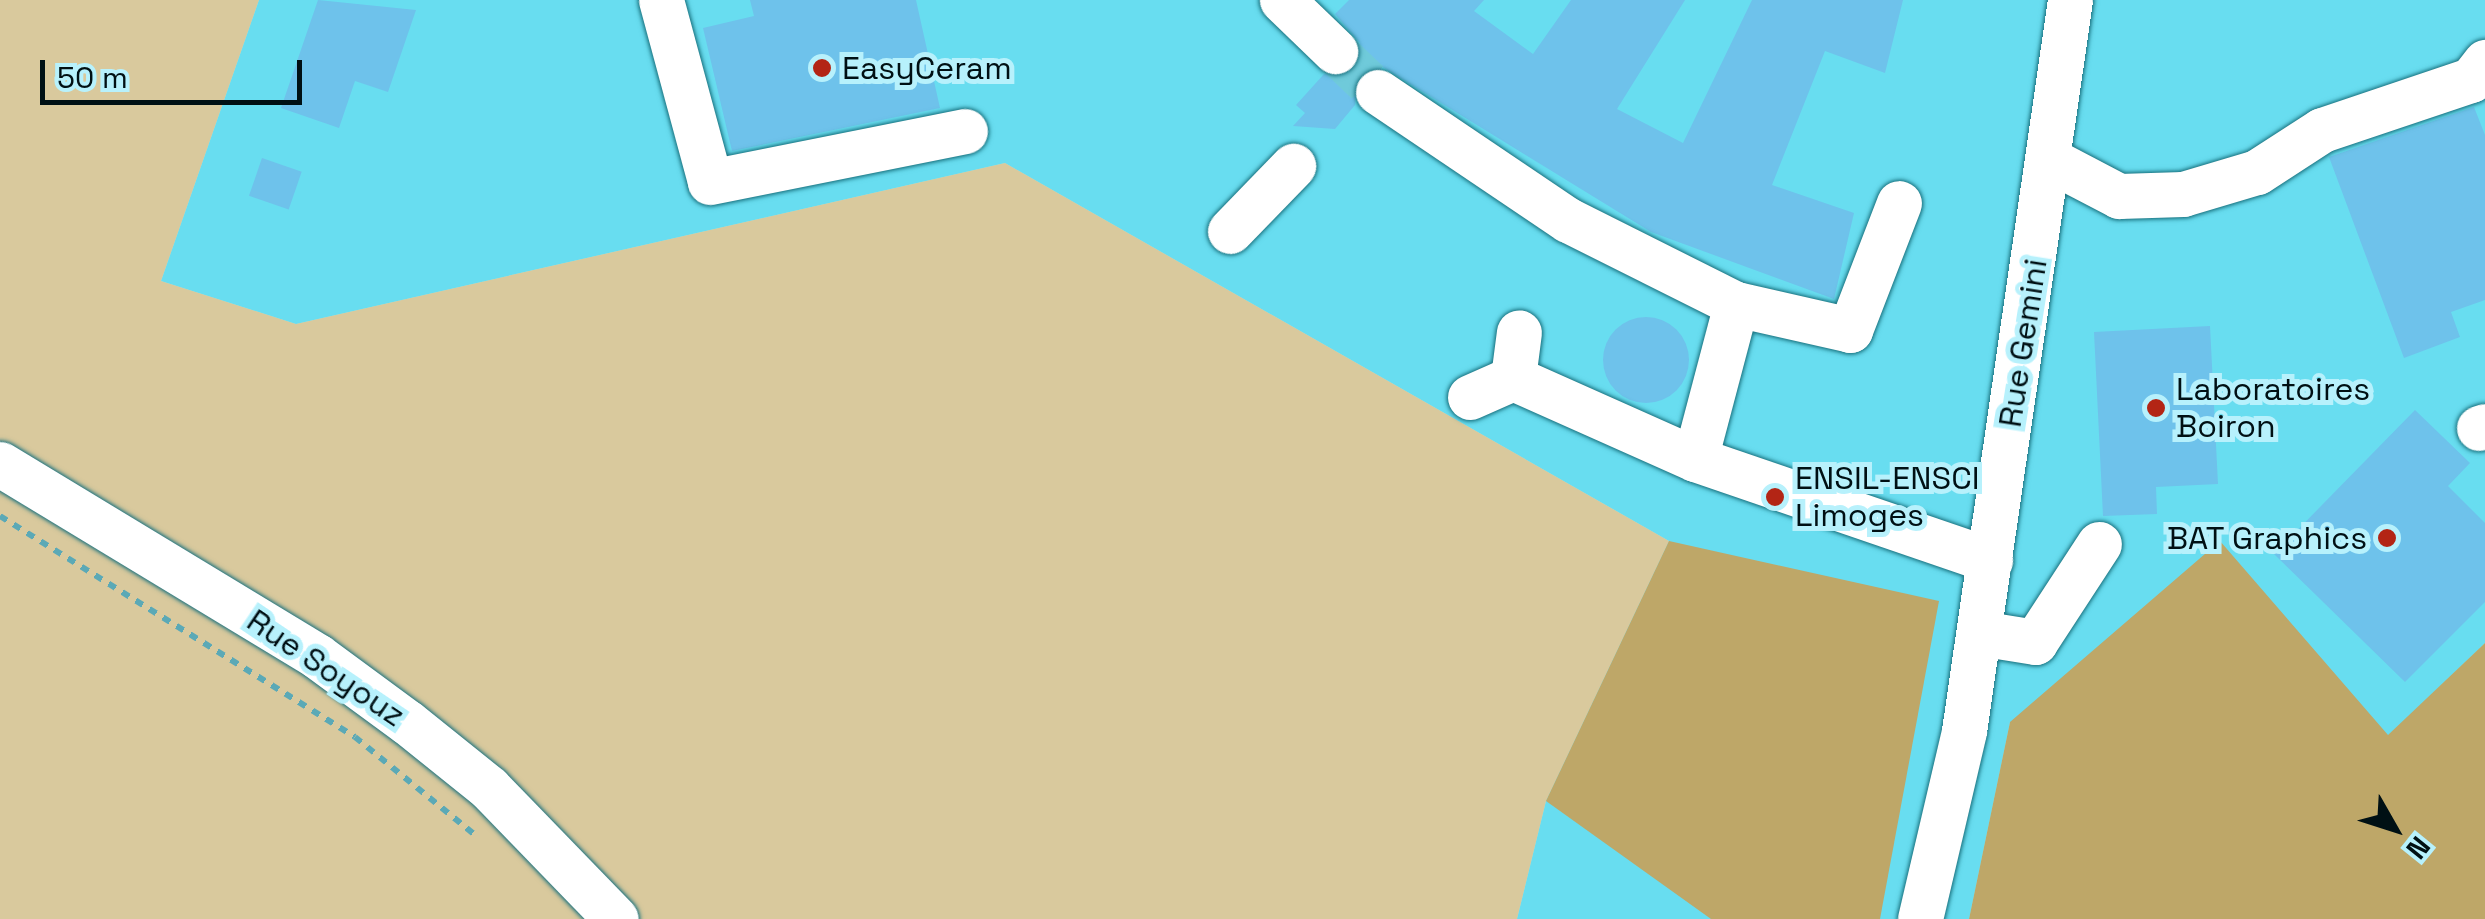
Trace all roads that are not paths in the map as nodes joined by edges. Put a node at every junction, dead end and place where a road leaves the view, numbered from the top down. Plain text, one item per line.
1 (661, 0) edge
2 (1282, 0) edge
3 (2070, 0) edge
4 (1335, 51) tunnel mouth
5 (2485, 62) edge
6 (1378, 92) tunnel mouth
7 (966, 131) dead end
8 (2050, 160) junction
9 (1293, 166) dead end
10 (1899, 203) dead end
11 (1230, 232) dead end
12 (1736, 304) junction
13 (1519, 332) dead end
14 (1514, 378) junction
15 (1470, 397) dead end
16 (1695, 459) junction
17 (0, 464) edge
18 (2100, 544) dead end
19 (1990, 560) junction
20 (1979, 633) junction
21 (616, 919) edge
22 (1920, 919) edge

1 - 7 street
2 - 4 street
3 - 8 street, Rue Gemini
5 - 8 street
6 - 12 street
8 - 19 street, Rue Gemini
9 - 11 street
10 - 12 street
12 - 16 street
13 - 14 street
14 - 15 street
14 - 16 street
16 - 19 street
17 - 21 street, Rue Soyouz
18 - 20 street
19 - 20 street, Rue Gemini
20 - 22 street, Rue Gemini

